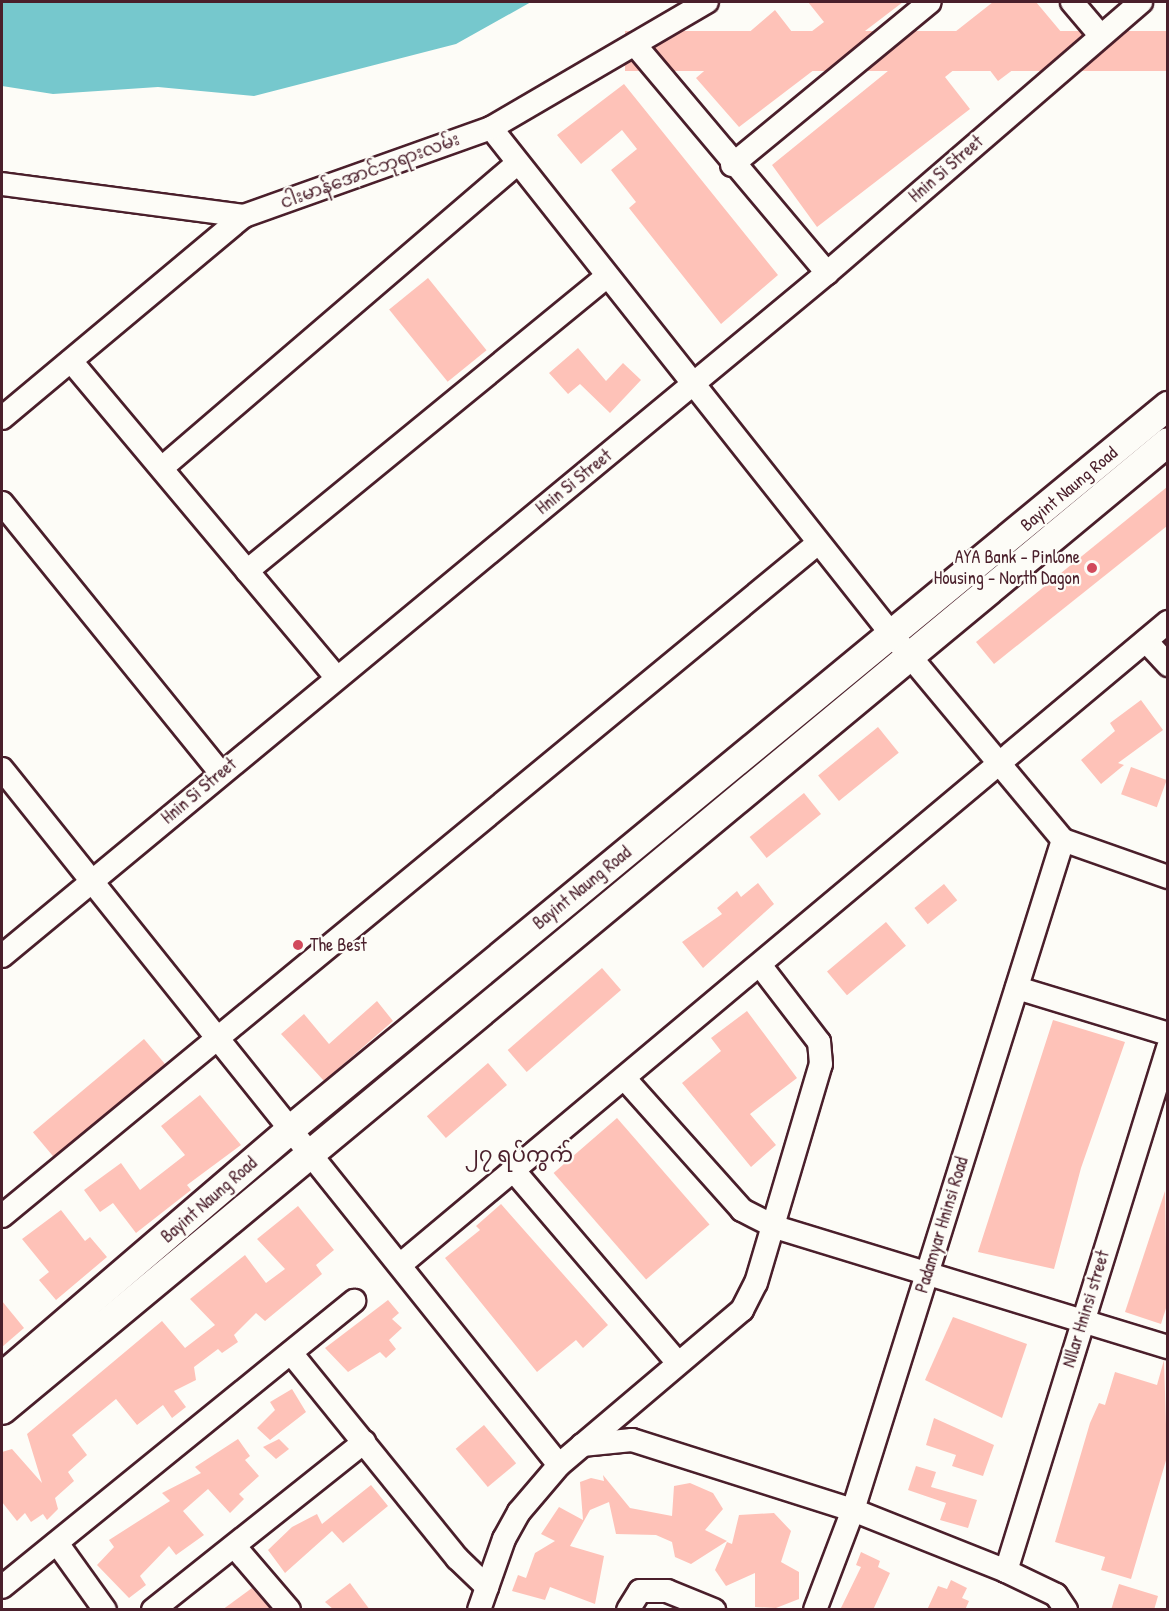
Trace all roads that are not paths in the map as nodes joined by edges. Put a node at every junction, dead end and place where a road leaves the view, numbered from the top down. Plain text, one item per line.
1 (707, 2) edge
2 (930, 2) edge
3 (1072, 2) edge
4 (1142, 2) edge
5 (1100, 35) junction
6 (636, 46) junction
7 (491, 128) junction
8 (518, 163) junction
9 (732, 165) junction
10 (2, 184) edge
11 (244, 216) junction
12 (827, 273) junction
13 (606, 277) junction
14 (71, 361) junction
15 (695, 383) junction
16 (1167, 406) edge
17 (2, 418) edge
18 (1167, 442) edge
19 (163, 467) junction
20 (2, 503) edge
21 (818, 543) junction
22 (247, 571) junction
23 (1167, 622) edge
24 (1146, 640) junction
25 (902, 647) junction
26 (1167, 665) edge
27 (336, 677) junction
28 (998, 764) junction
29 (2, 769) edge
30 (221, 773) junction
31 (1063, 840) junction
32 (1167, 877) edge
33 (93, 879) junction
34 (557, 908) junction
35 (576, 934) junction
36 (2, 956) edge
37 (760, 965) junction
38 (1017, 988) junction
39 (1167, 1034) edge
40 (217, 1039) junction
41 (1167, 1048) edge
42 (625, 1079) junction
43 (291, 1129) junction
44 (311, 1154) junction
45 (514, 1171) junction
46 (2, 1216) edge
47 (776, 1227) junction
48 (400, 1266) junction
49 (927, 1274) junction
50 (354, 1302) dead end
51 (1082, 1321) junction
52 (1167, 1347) edge
53 (291, 1353) junction
54 (677, 1362) junction
55 (2, 1377) edge
56 (2, 1410) edge
57 (364, 1442) junction
58 (582, 1445) junction
59 (559, 1465) junction
60 (852, 1510) junction
61 (57, 1543) junction
62 (235, 1547) junction
63 (1006, 1571) junction
64 (2, 1587) edge
65 (487, 1587) junction
66 (105, 1610) edge
67 (153, 1610) edge
68 (289, 1610) edge
69 (478, 1610) edge
70 (628, 1610) edge
71 (714, 1610) edge
72 (815, 1610) edge
73 (1066, 1610) edge

1 - 6 street, ငါးမာန်အောင်ဘုရားလမ်း
2 - 9 street
3 - 5 street
4 - 5 street, Hnin Si Street
5 - 12 street, Hnin Si Street
6 - 7 street, ငါးမာန်အောင်ဘုရားလမ်း
6 - 9 street
7 - 8 street
7 - 11 street, ငါးမာန်အောင်ဘုရားလမ်း
8 - 13 street
8 - 19 street
9 - 12 street
10 - 11 street, ငါးမာန်အောင်ဘုရားလမ်း
11 - 14 street
12 - 15 street, Hnin Si Street
13 - 15 street
13 - 22 street
14 - 17 street
14 - 19 street
15 - 21 street
15 - 27 street, Hnin Si Street
16 - 25 main road, Bayint Naung Road
18 - 25 main road, Bayint Naung Road
19 - 22 street
20 - 30 street
21 - 25 street
21 - 40 street
22 - 27 street
23 - 24 street
24 - 26 street
24 - 28 street
25 - 28 street
25 - 34 main road, Bayint Naung Road
25 - 35 main road, Bayint Naung Road
27 - 30 street, Hnin Si Street
28 - 31 street
28 - 37 street
29 - 33 street
30 - 33 street, Hnin Si Street
31 - 32 street
31 - 38 street, Padamyar Hninsi Road
33 - 36 street, Hnin Si Street
33 - 40 street
34 - 35 main road
34 - 43 main road, Bayint Naung Road
35 - 44 main road, Bayint Naung Road
37 - 42 street
37 - 47 street
38 - 39 street
38 - 49 street, Padamyar Hninsi Road
40 - 43 street
40 - 46 street
41 - 51 street, NIlar Hninsi street
42 - 45 street
42 - 47 street
43 - 44 street
43 - 55 main road, Bayint Naung Road
44 - 48 street
44 - 56 main road, Bayint Naung Road
45 - 48 street
45 - 54 street
47 - 49 street
47 - 54 street
48 - 59 street
49 - 51 street
49 - 60 street, Padamyar Hninsi Road
50 - 53 street
51 - 52 street
51 - 63 street, NIlar Hninsi street
53 - 57 street
53 - 61 street
54 - 58 street
57 - 62 street
57 - 65 street
58 - 59 street
58 - 60 street
59 - 65 street
60 - 63 street
60 - 72 street, Padamyar Hninsi Road
61 - 64 street
61 - 66 street
62 - 67 street
62 - 68 street
63 - 73 street
65 - 69 street
70 - 71 street

